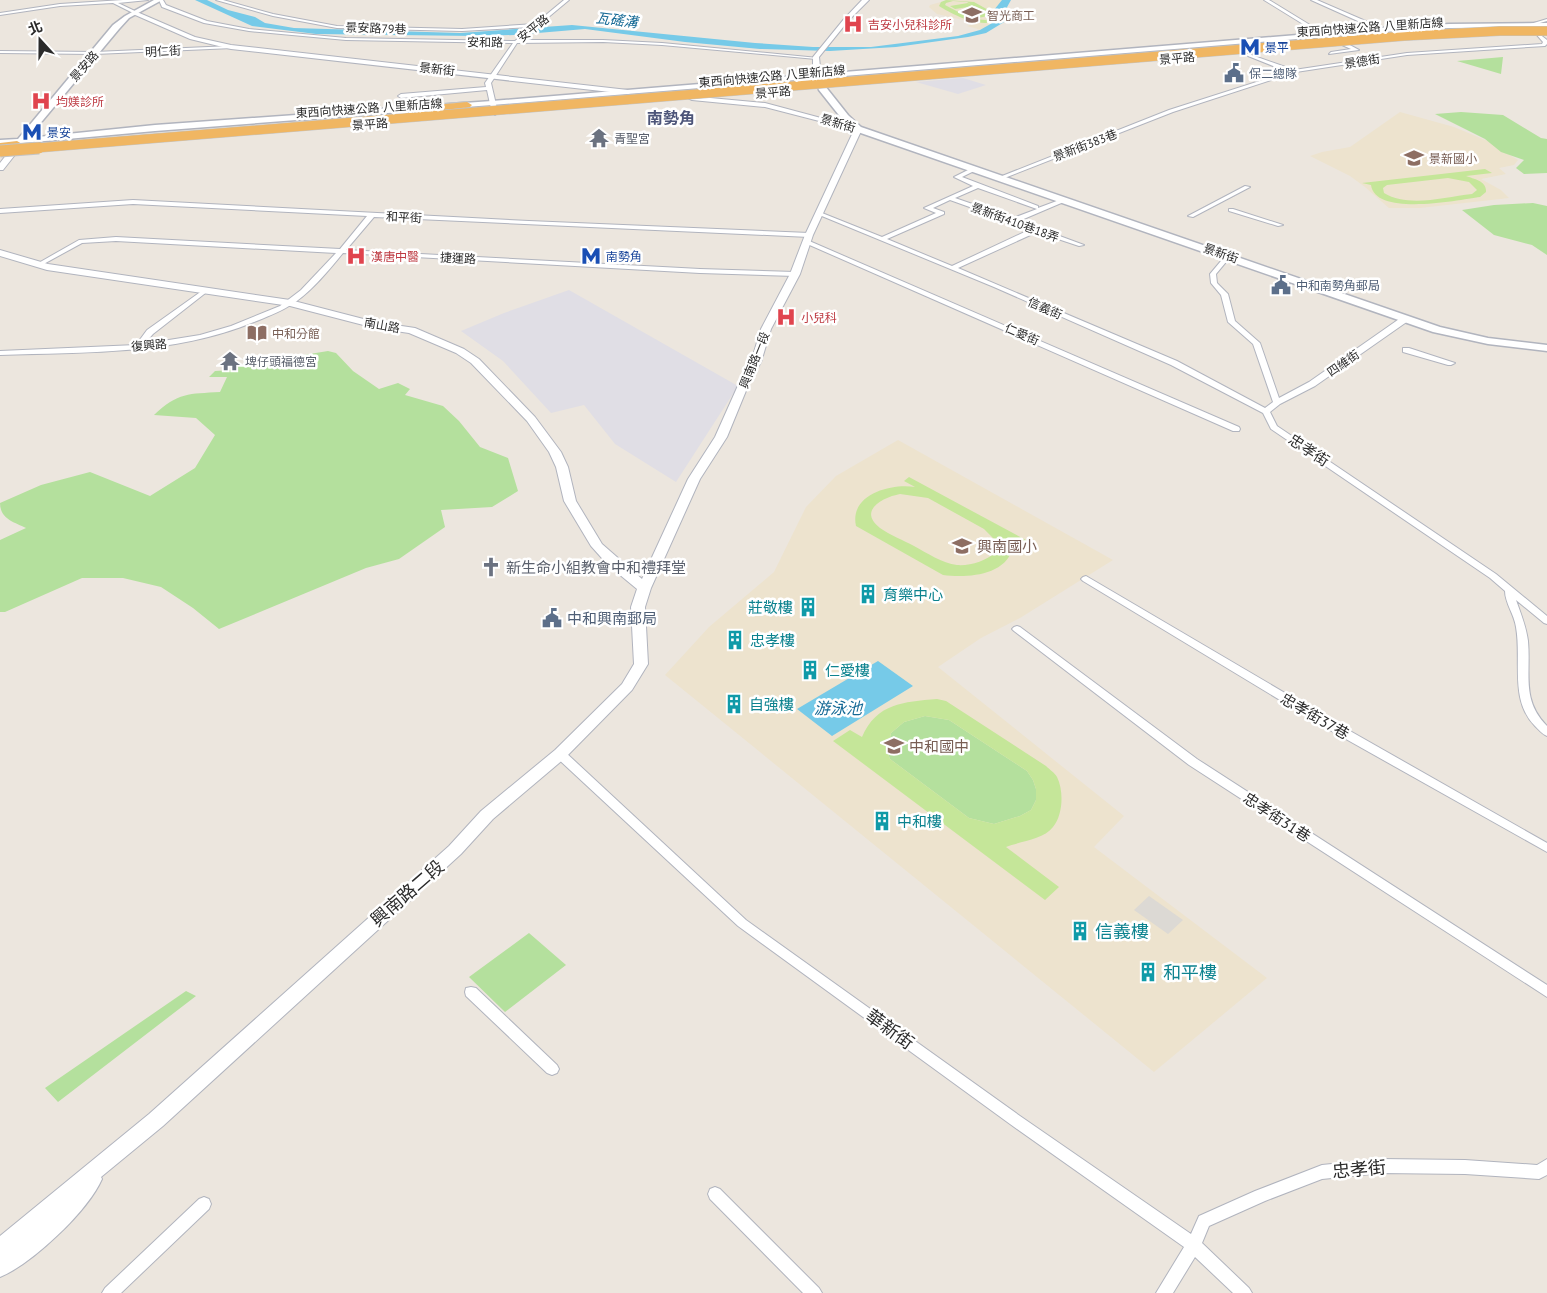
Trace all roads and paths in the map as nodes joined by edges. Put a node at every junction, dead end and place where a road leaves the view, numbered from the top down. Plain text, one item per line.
1 (107, 0) edge
2 (146, 0) edge
3 (160, 0) edge
4 (218, 0) edge
5 (567, 0) edge
6 (858, 0) edge
7 (866, 0) edge
8 (1266, 0) edge
9 (1313, 0) edge
10 (113, 2) junction
11 (855, 11) junction
12 (135, 13) junction
13 (0, 14) edge
14 (1547, 20) edge
15 (1529, 25) junction
16 (536, 26) junction
17 (1382, 30) junction
18 (1546, 32) edge
19 (1324, 35) junction
20 (518, 41) junction
21 (1386, 41) junction
22 (1341, 44) junction
23 (1545, 45) edge
24 (231, 47) junction
25 (824, 47) joint
26 (0, 52) edge
27 (95, 53) junction
28 (1246, 53) junction
29 (1330, 53) dead end
30 (816, 57) junction
31 (1294, 72) junction
32 (492, 76) junction
33 (817, 77) junction
34 (489, 88) junction
35 (822, 88) junction
36 (628, 92) junction
37 (401, 96) dead end
38 (692, 98) junction
39 (492, 103) junction
40 (467, 105) junction
41 (1171, 111) joint
42 (495, 114) junction
43 (858, 129) junction
44 (0, 144) edge
45 (18, 145) junction
46 (0, 152) edge
47 (0, 168) edge
48 (974, 169) junction
49 (1000, 178) junction
50 (978, 186) junction
51 (1247, 187) dead end
52 (949, 198) junction
53 (1064, 200) junction
54 (1036, 207) dead end
55 (1230, 210) dead end
56 (0, 212) edge
57 (820, 214) junction
58 (372, 215) junction
59 (1191, 216) dead end
60 (1012, 221) junction
61 (1280, 226) dead end
62 (1035, 230) junction
63 (808, 239) junction
64 (882, 239) junction
65 (1081, 245) dead end
66 (341, 251) junction
67 (0, 253) edge
68 (1228, 256) junction
69 (38, 265) junction
70 (953, 268) junction
71 (795, 274) junction
72 (206, 290) junction
73 (290, 303) junction
74 (1406, 319) junction
75 (139, 346) junction
76 (1547, 348) edge
77 (1406, 350) dead end
78 (0, 353) edge
79 (1451, 363) dead end
80 (1277, 402) junction
81 (1266, 412) junction
82 (1236, 429) dead end
83 (1086, 579) dead end
84 (644, 588) junction
85 (1509, 591) junction
86 (1547, 621) edge
87 (1016, 629) dead end
88 (1547, 732) edge
89 (560, 754) junction
90 (1547, 848) edge
91 (471, 992) dead end
92 (1547, 992) edge
93 (552, 1069) dead end
94 (103, 1164) junction
95 (1547, 1166) edge
96 (715, 1194) dead end
97 (204, 1204) dead end
98 (1194, 1244) junction
99 (0, 1249) edge
100 (0, 1267) edge
101 (110, 1293) edge
102 (814, 1293) edge
103 (1164, 1293) edge
104 (1244, 1293) edge

1 - 10 street, 景新街
2 - 10 street
3 - 12 main road, 景安路
3 - 20 street, 安和路
4 - 16 street, 景安路79巷
5 - 16 street, 安平路
6 - 11 street
7 - 11 street
8 - 19 street
9 - 17 street
10 - 12 street, 景新街
10 - 13 street
11 - 25 street
12 - 24 street, 景新街
12 - 27 main road, 景安路
14 - 15 street
15 - 17 main road, 景平路
15 - 18 main road, 景平路
16 - 20 street, 安平路
17 - 19 main road, 景平路
17 - 21 street
18 - 21 main road, 景平路
18 - 23 street, 景德街
18 - 45 highway, 東西向快速公路 八里新店線, bridge
18 - 46 highway, 東西向快速公路 八里新店線, bridge
19 - 22 street
19 - 33 main road, 景平路
20 - 30 street, 安和路
20 - 32 street, 安平路
21 - 22 main road, 景平路
22 - 28 main road, 景平路
22 - 29 street
23 - 31 street, 景德街
24 - 27 street, 明仁街
24 - 32 street, 景新街
25 - 30 street
26 - 27 street, 明仁街
27 - 45 main road, 景安路
28 - 31 street
28 - 35 main road, 景平路
30 - 33 street
31 - 41 street, 景德街
32 - 34 street, 安平路
32 - 36 street, 景新街
33 - 35 street
33 - 36 main road, 景平路
34 - 37 street
34 - 39 street, 安平路
35 - 38 main road, 景平路
35 - 43 main road
36 - 38 main road, 景新街
36 - 39 main road, 景平路
38 - 42 main road, 景平路
38 - 43 street, 景新街
39 - 40 main road, 景平路
39 - 42 street, 安平路
39 - 45 main road, 景平路
40 - 45 main road, 景平路
40 - 45 highway
41 - 49 street, 景新街383巷
42 - 45 main road, 景平路
43 - 48 main road, 景新街
43 - 57 street, 興南路一段
44 - 45 highway, 東西向快速公路 八里新店線
45 - 46 main road, 景平路
45 - 47 street, 景安路
48 - 49 main road, 景新街
48 - 50 street
49 - 53 main road, 景新街
50 - 52 street
50 - 54 street
51 - 59 street
52 - 60 street, 景新街410巷18弄
52 - 64 street
53 - 60 street
53 - 68 main road, 景新街
55 - 61 street
56 - 58 street, 和平街
57 - 63 street, 興南路一段
57 - 64 street, 信義街
58 - 63 street, 和平街
58 - 66 street, 復興路
60 - 62 street, 景新街410巷18弄
62 - 65 street, 景新街410巷18弄
62 - 70 street
63 - 71 street, 興南路一段
63 - 82 street, 仁愛街
64 - 70 street, 信義街
66 - 69 street, 捷運路
66 - 71 street, 捷運路
66 - 73 street, 復興路
67 - 69 street, 南山路
68 - 74 main road, 景新街
68 - 80 street
69 - 72 street, 南山路
70 - 81 street, 信義街
71 - 84 street, 興南路一段
72 - 73 street, 南山路
72 - 75 street
73 - 75 street, 復興路
73 - 84 street, 南山路
74 - 76 main road, 景新街
74 - 80 street, 四維街
75 - 78 street, 復興路
77 - 79 street
80 - 81 street
81 - 85 street, 忠孝街
83 - 90 street, 忠孝街37巷
84 - 89 street, 興南路二段
85 - 86 street, 忠孝街
85 - 88 street
87 - 92 street, 忠孝街31巷
89 - 94 street, 興南路二段
89 - 98 street, 華新街
91 - 93 street
94 - 99 street, 興南路二段
94 - 100 street, 興南路二段
95 - 98 street, 忠孝街
96 - 102 street
97 - 101 street
98 - 103 street
98 - 104 street, 華新街

